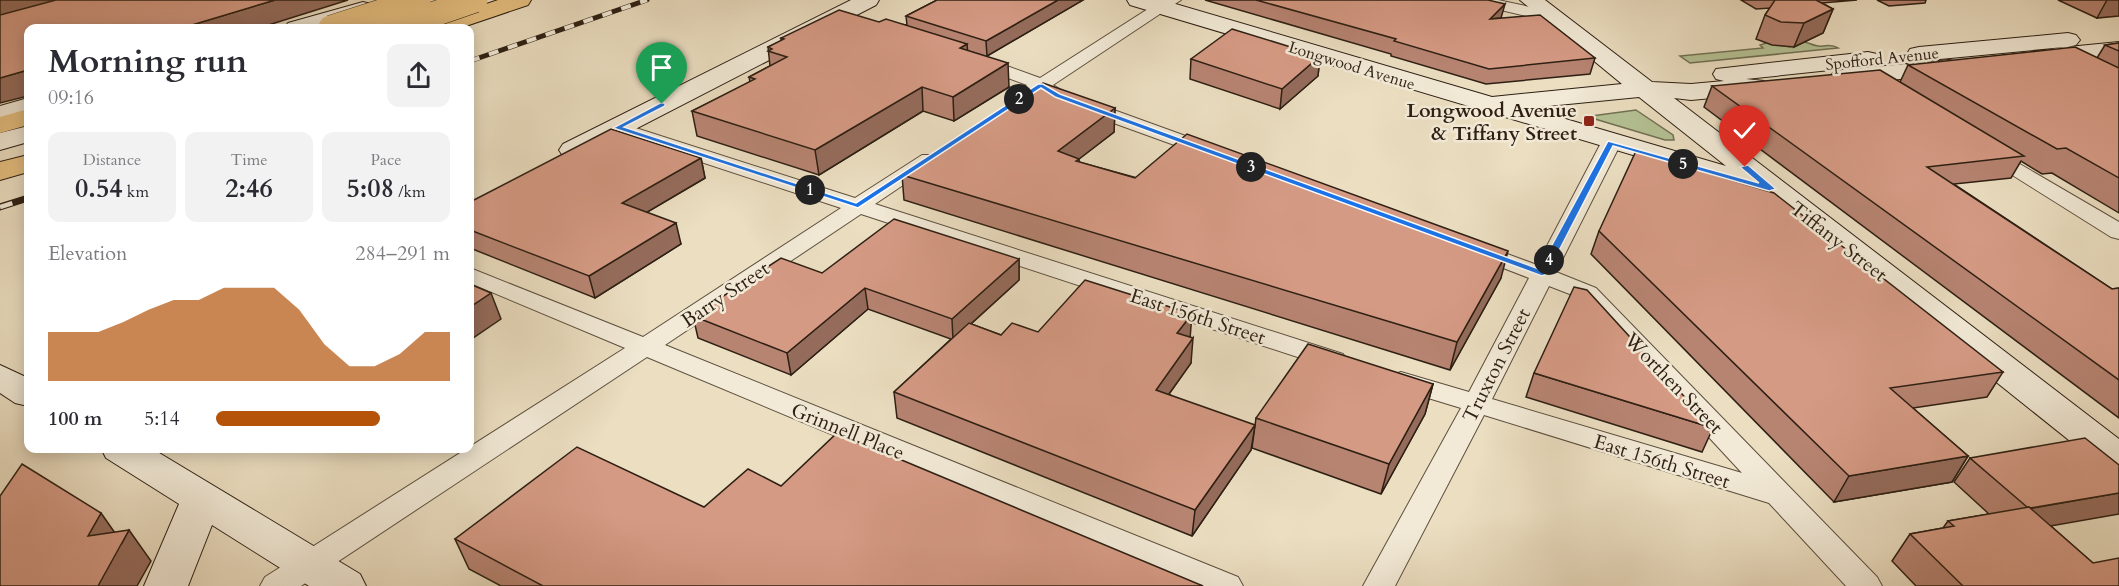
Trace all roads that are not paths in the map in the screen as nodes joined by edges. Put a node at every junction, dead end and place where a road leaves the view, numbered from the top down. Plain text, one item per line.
1 (418, 0) edge
2 (447, 0) edge
3 (475, 0) edge
4 (499, 0) edge
5 (520, 0) edge
6 (1138, 0) edge
7 (1477, 0) edge
8 (1531, 0) edge
9 (1167, 4) edge
10 (381, 11) edge
11 (867, 13) edge
12 (1552, 17) junction
13 (316, 24) edge
14 (343, 24) edge
15 (366, 24) edge
16 (409, 24) edge
17 (429, 24) edge
18 (451, 24) edge
19 (2119, 35) edge
20 (2028, 43) junction
21 (2119, 49) edge
22 (962, 56) edge
23 (2052, 56) junction
24 (1842, 62) junction
25 (2080, 70) edge
26 (1865, 76) junction
27 (1041, 85) junction
28 (1648, 89) junction
29 (1888, 90) edge
30 (1012, 104) edge
31 (1485, 105) junction
32 (24, 107) edge
33 (0, 114) edge
34 (24, 118) edge
35 (0, 125) edge
36 (617, 128) junction
37 (24, 135) edge
38 (1969, 140) edge
39 (0, 142) edge
40 (1611, 143) junction
41 (24, 145) edge
42 (944, 149) edge
43 (0, 152) edge
44 (24, 154) edge
45 (1230, 159) edge
46 (554, 160) edge
47 (0, 161) edge
48 (24, 164) edge
49 (0, 171) edge
50 (1772, 189) junction
51 (858, 206) junction
52 (2119, 232) edge
53 (1450, 240) edge
54 (1542, 274) junction
55 (474, 277) edge
56 (645, 347) junction
57 (0, 377) edge
58 (24, 392) edge
59 (1476, 405) junction
60 (128, 453) edge
61 (2119, 459) edge
62 (1782, 496) junction
63 (202, 498) junction
64 (291, 576) edge
65 (166, 586) edge
66 (344, 586) edge
67 (1227, 586) edge
68 (1379, 586) edge
69 (1866, 586) edge

1 - 14 highway, bridge
2 - 10 street
3 - 10 highway, bridge
4 - 17 street
5 - 18 highway
6 - 9 street, Longwood Avenue
7 - 12 street
8 - 12 street, Tiffany Street
9 - 27 street
9 - 31 street, Longwood Avenue
10 - 13 street
10 - 15 street
10 - 16 street
11 - 36 street
12 - 28 street, Tiffany Street
19 - 20 street, Spofford Avenue
20 - 23 street
20 - 24 street, Spofford Avenue
21 - 23 street, Spofford Avenue
22 - 27 street
23 - 25 street
23 - 26 street, Spofford Avenue
24 - 26 street
24 - 28 street, Spofford Avenue
26 - 28 street, Spofford Avenue
26 - 29 street
27 - 30 street
27 - 45 street
28 - 31 street, Spofford Avenue
28 - 50 street, Tiffany Street
31 - 40 street, Longwood Avenue
32 - 33 street
34 - 35 highway
36 - 46 street
36 - 51 street, East 156th Street
37 - 39 street
38 - 52 street
40 - 50 street, Longwood Avenue
40 - 54 street, Truxton Street
41 - 43 highway
42 - 51 street, Barry Street
44 - 47 street
48 - 49 highway
50 - 61 street, Tiffany Street
51 - 56 street, Barry Street
51 - 59 street, East 156th Street
53 - 54 street, Worthen Street
54 - 59 street, Truxton Street
54 - 62 street, Worthen Street
55 - 56 street, Grinnell Place
56 - 64 street, Barry Street
56 - 67 street, Grinnell Place
57 - 58 street
59 - 62 street, East 156th Street
59 - 68 street, Truxton Street
60 - 63 street
62 - 69 street, Worthen Street
63 - 64 street
63 - 65 street
64 - 66 street

